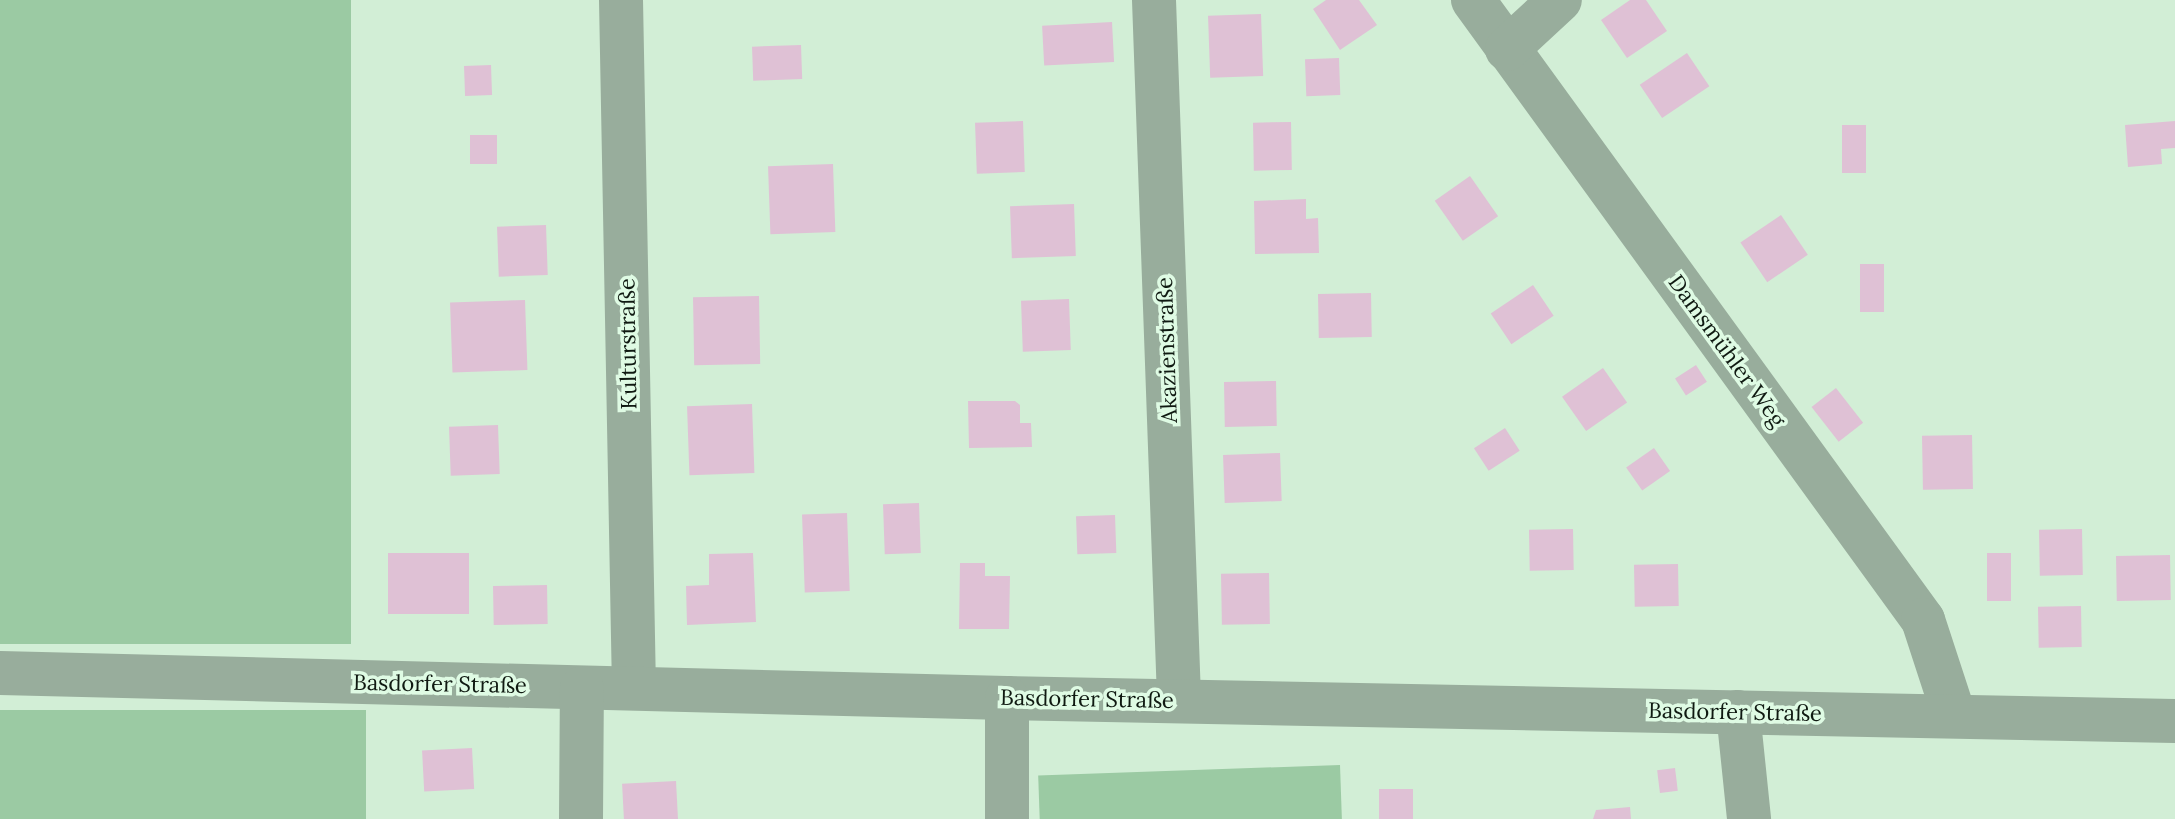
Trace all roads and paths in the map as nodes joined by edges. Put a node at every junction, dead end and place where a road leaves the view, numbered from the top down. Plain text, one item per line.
1 (621, 0) edge
2 (1154, 0) edge
3 (1473, 0) edge
4 (1560, 0) edge
5 (1507, 49) junction
6 (0, 673) edge
7 (582, 688) junction
8 (634, 688) junction
9 (1007, 698) junction
10 (1179, 700) junction
11 (1738, 712) junction
12 (1954, 715) junction
13 (2175, 721) edge
14 (581, 819) edge
15 (1007, 819) edge
16 (1749, 819) edge

1 - 8 street, Kulturstraße
2 - 10 street, Akazienstraße
3 - 5 street, Damsmühler Weg
4 - 5 street
5 - 12 street, Damsmühler Weg
6 - 7 street, Basdorfer Straße
7 - 8 street, Basdorfer Straße
7 - 14 street
8 - 9 street, Basdorfer Straße
9 - 10 street, Basdorfer Straße
9 - 15 street
10 - 11 street, Basdorfer Straße
11 - 12 street, Basdorfer Straße
11 - 16 street
12 - 13 street, Basdorfer Straße

